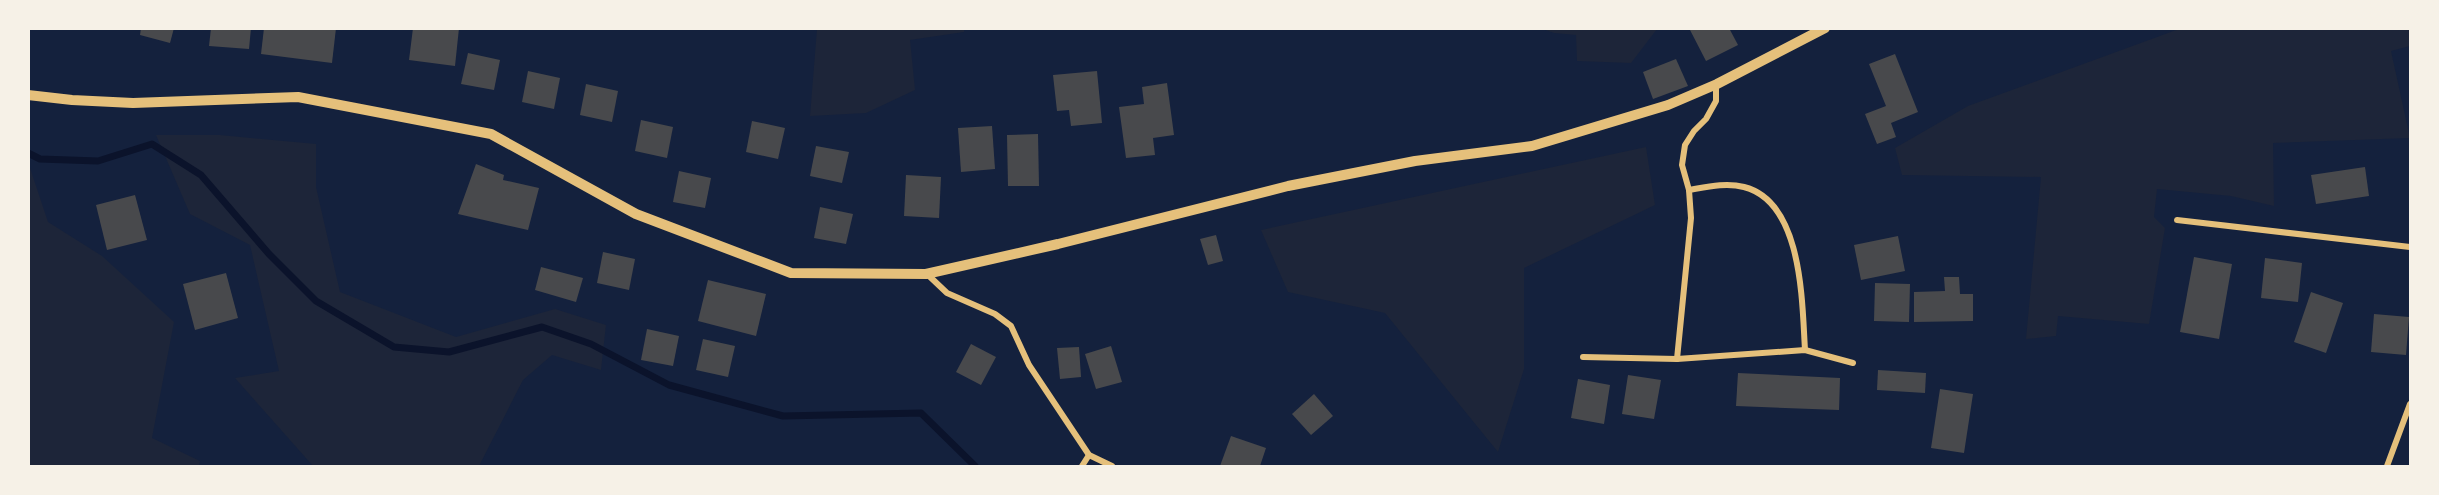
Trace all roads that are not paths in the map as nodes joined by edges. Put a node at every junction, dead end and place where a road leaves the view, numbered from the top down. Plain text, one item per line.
1 (1825, 28) edge
2 (1716, 84) junction
3 (28, 94) edge
4 (1689, 190) junction
5 (2177, 220) dead end
6 (2410, 247) edge
7 (926, 274) junction
8 (1805, 350) junction
9 (1583, 357) dead end
10 (1677, 359) junction
11 (1853, 363) dead end
12 (2410, 404) edge
13 (1089, 455) junction
14 (1082, 466) edge
15 (1112, 466) edge
16 (2387, 466) edge

1 - 2 street
2 - 4 street
2 - 7 street
3 - 7 street
4 - 8 street
4 - 10 street
5 - 6 street
7 - 13 street
8 - 10 street
8 - 11 street
9 - 10 street
12 - 16 street
13 - 14 street
13 - 15 street

